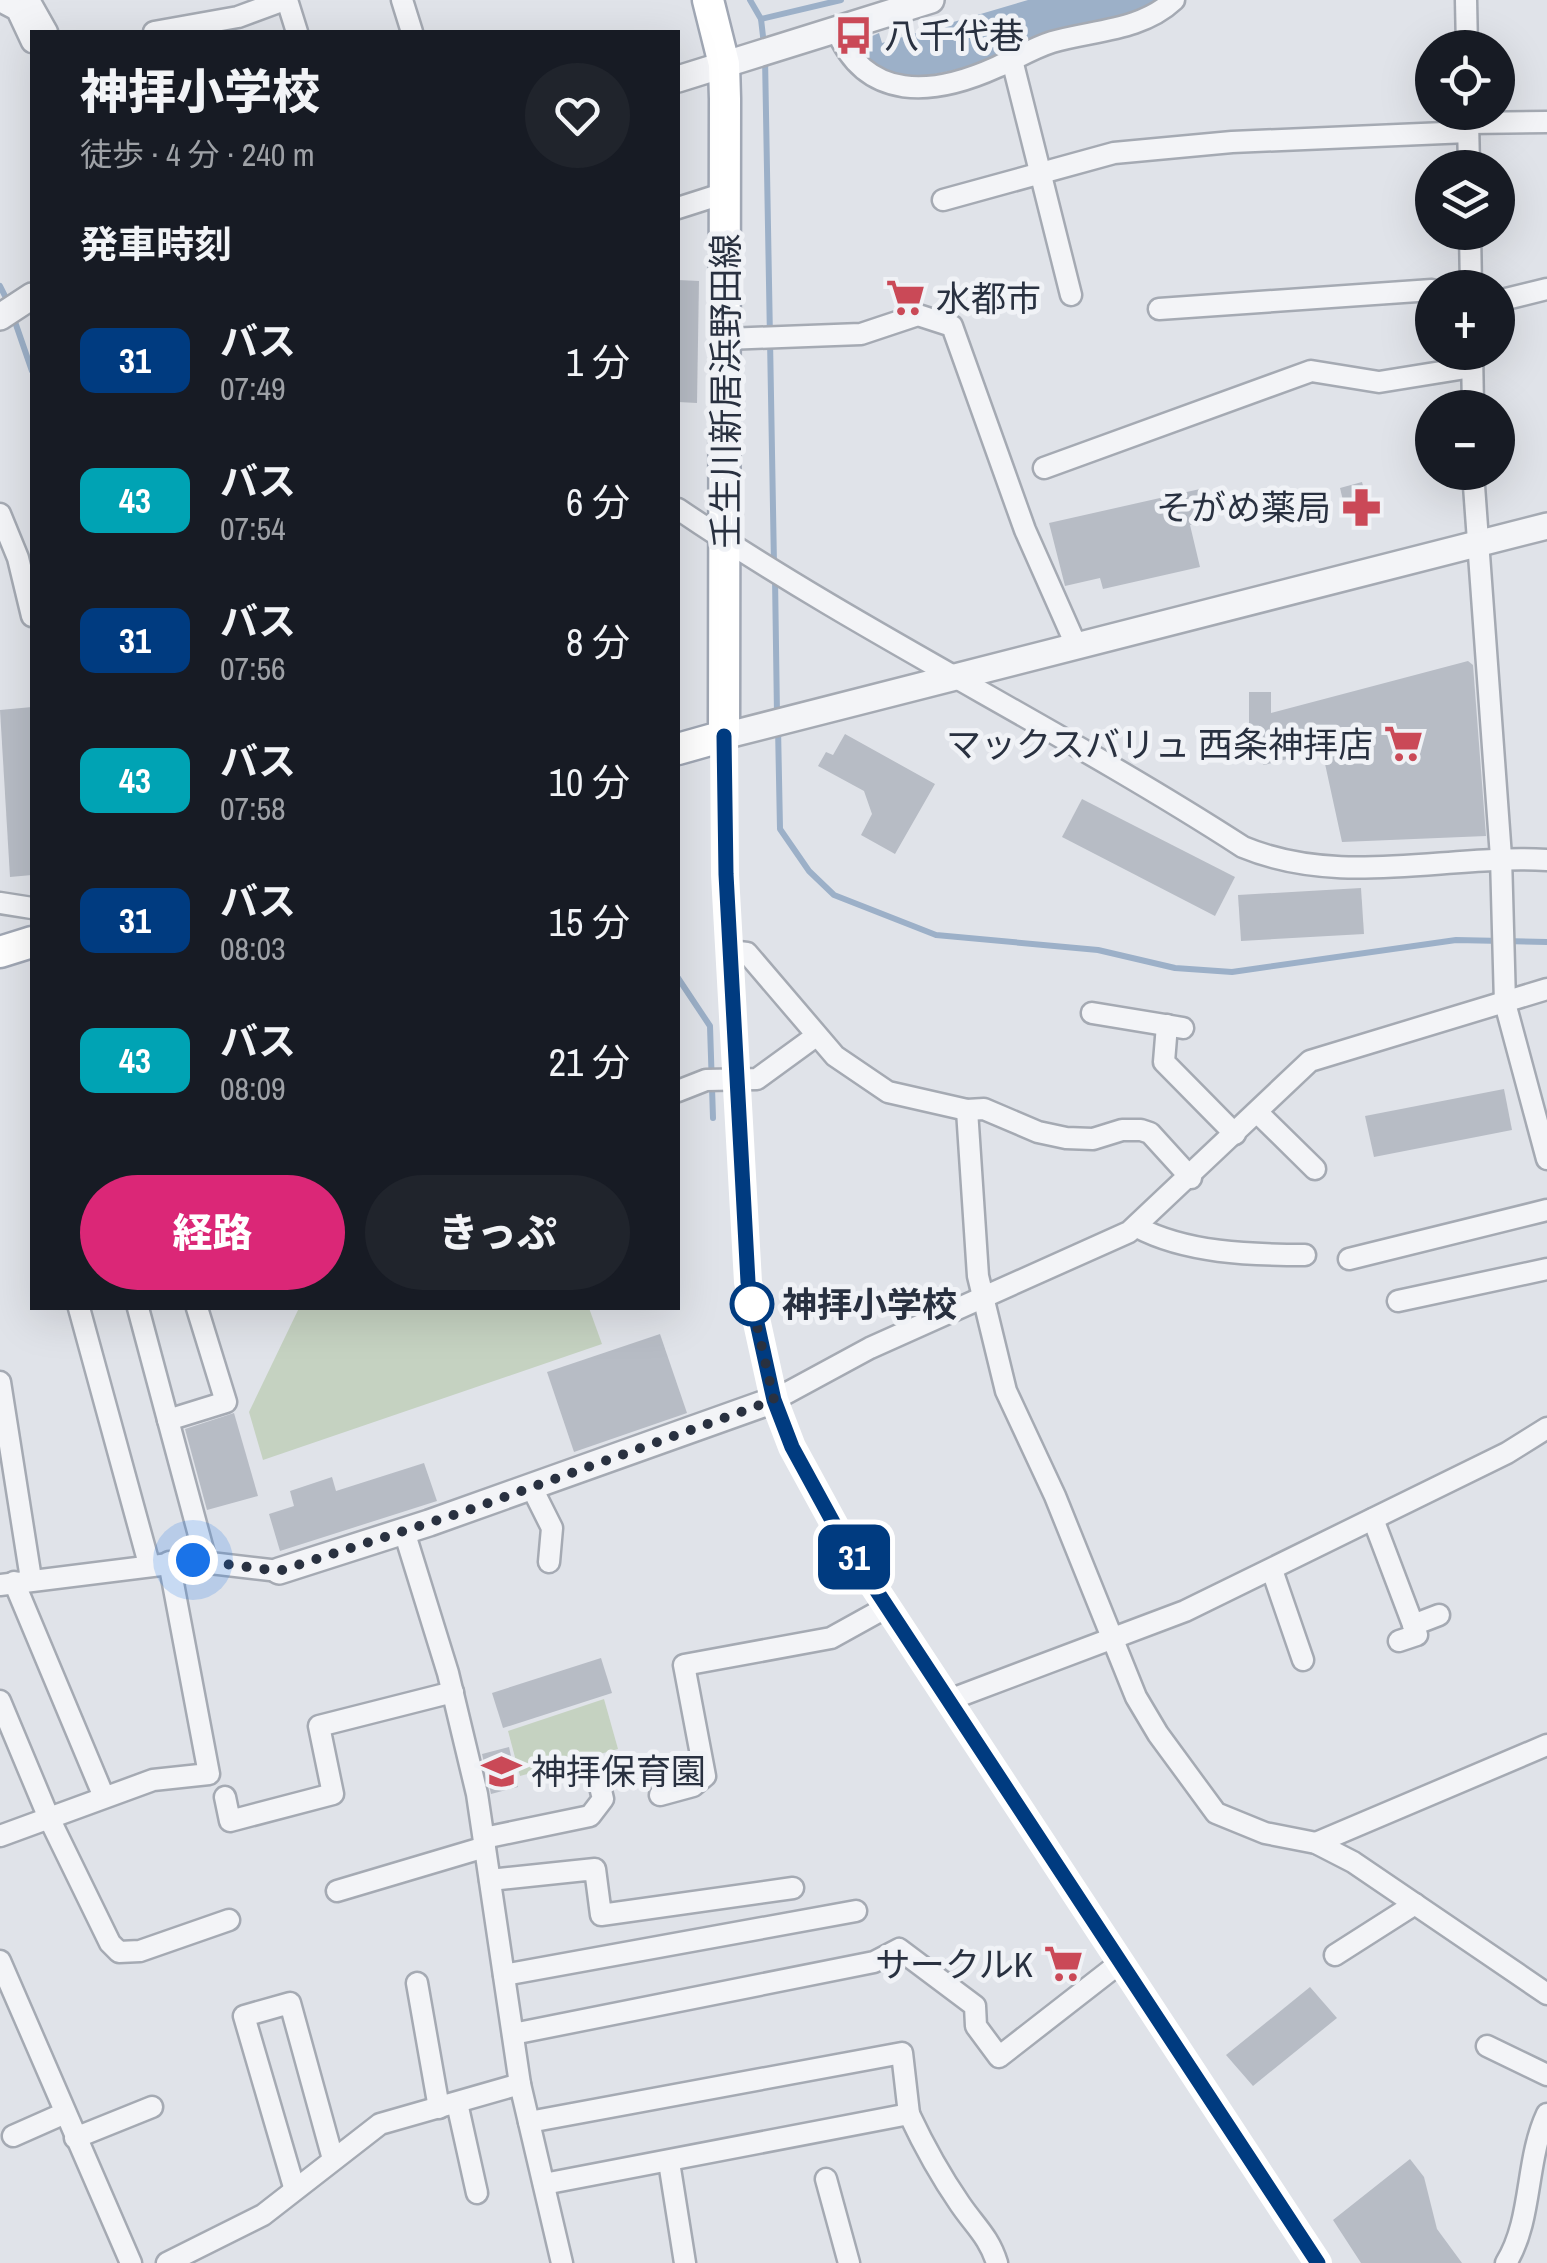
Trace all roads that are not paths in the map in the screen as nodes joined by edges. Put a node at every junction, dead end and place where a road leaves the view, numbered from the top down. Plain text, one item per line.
1 (286, 0) edge
2 (402, 0) edge
3 (708, 0) edge
4 (931, 0) edge
5 (1174, 0) edge
6 (1466, 0) edge
7 (0, 2) edge
8 (30, 18) edge
9 (836, 28) junction
10 (165, 30) edge
11 (296, 30) edge
12 (411, 30) edge
13 (1466, 30) edge
14 (1012, 60) junction
15 (724, 64) junction
16 (680, 78) edge
17 (1515, 122) edge
18 (1547, 122) edge
19 (1415, 126) edge
20 (1041, 170) junction
21 (726, 192) junction
22 (943, 200) dead end
23 (680, 207) edge
24 (1547, 290) edge
25 (1415, 291) edge
26 (1071, 294) dead end
27 (30, 297) edge
28 (1515, 297) edge
29 (1159, 310) dead end
30 (0, 316) edge
31 (726, 340) junction
32 (1430, 370) edge
33 (1044, 468) dead end
34 (1474, 490) edge
35 (680, 510) edge
36 (0, 514) edge
37 (1547, 526) edge
38 (725, 541) junction
39 (1476, 544) junction
40 (30, 610) edge
41 (1076, 644) junction
42 (957, 676) junction
43 (724, 736) junction
44 (680, 748) edge
45 (1501, 857) junction
46 (1547, 860) edge
47 (0, 903) edge
48 (30, 908) edge
49 (30, 943) edge
50 (730, 951) junction
51 (0, 952) edge
52 (1547, 989) edge
53 (1505, 1003) junction
54 (1092, 1012) dead end
55 (816, 1036) junction
56 (736, 1079) junction
57 (680, 1090) edge
58 (967, 1110) junction
59 (1258, 1112) junction
60 (1235, 1134) junction
61 (1547, 1159) edge
62 (1315, 1169) dead end
63 (1190, 1178) junction
64 (1547, 1210) edge
65 (1137, 1227) junction
66 (1304, 1255) dead end
67 (1349, 1259) dead end
68 (1547, 1269) edge
69 (984, 1298) junction
70 (1398, 1302) dead end
71 (80, 1310) edge
72 (139, 1310) edge
73 (198, 1310) edge
74 (0, 1382) edge
75 (774, 1400) junction
76 (168, 1420) junction
77 (1547, 1428) edge
78 (532, 1488) junction
79 (1373, 1519) junction
80 (404, 1531) junction
81 (206, 1561) junction
82 (549, 1562) dead end
83 (159, 1563) junction
84 (1272, 1570) junction
85 (279, 1571) joint
86 (15, 1582) edge
87 (887, 1607) junction
88 (1440, 1615) dead end
89 (1112, 1640) junction
90 (1303, 1660) dead end
91 (453, 1692) junction
92 (949, 1700) junction
93 (0, 1701) edge
94 (1547, 1745) edge
95 (596, 1770) dead end
96 (660, 1795) dead end
97 (104, 1797) junction
98 (225, 1797) dead end
99 (48, 1816) junction
100 (0, 1836) edge
101 (484, 1843) junction
102 (1316, 1843) junction
103 (490, 1880) junction
104 (794, 1888) dead end
105 (336, 1891) dead end
106 (1416, 1904) junction
107 (856, 1911) dead end
108 (229, 1920) dead end
109 (1335, 1955) dead end
110 (1121, 1962) junction
111 (504, 1975) junction
112 (3, 1976) edge
113 (417, 1983) dead end
114 (1547, 1994) edge
115 (513, 2034) junction
116 (1487, 2046) dead end
117 (1547, 2075) edge
118 (520, 2084) junction
119 (448, 2105) junction
120 (152, 2107) dead end
121 (65, 2113) junction
122 (909, 2114) junction
123 (1547, 2114) edge
124 (529, 2122) junction
125 (13, 2136) dead end
126 (76, 2138) junction
127 (333, 2159) junction
128 (669, 2162) junction
129 (826, 2179) dead end
130 (544, 2184) junction
131 (294, 2188) junction
132 (477, 2194) dead end
133 (131, 2263) edge
134 (167, 2263) edge
135 (562, 2263) edge
136 (686, 2263) edge
137 (850, 2263) edge
138 (997, 2263) edge
139 (1318, 2263) edge
140 (1506, 2263) edge

1 - 10 street
1 - 11 street
2 - 12 street
3 - 15 main road, 壬生川新居浜野田線
4 - 9 street
5 - 14 street
6 - 13 street
7 - 8 street
9 - 14 street
9 - 15 street
14 - 20 street
15 - 16 street
15 - 21 main road, 壬生川新居浜野田線
17 - 18 street
19 - 20 street
20 - 22 street
20 - 26 street
21 - 23 street
21 - 31 main road, 壬生川新居浜野田線
24 - 28 street
25 - 29 street
27 - 30 street
31 - 38 main road, 壬生川新居浜野田線
31 - 41 street
32 - 33 street
34 - 39 street
35 - 38 street
36 - 40 street
37 - 39 street
38 - 42 street
38 - 43 main road, 壬生川新居浜野田線
39 - 41 street
39 - 45 street
41 - 42 street
42 - 43 street
42 - 45 street
43 - 44 main road
43 - 50 main road
45 - 46 street
45 - 53 street
47 - 48 street
49 - 51 main road
50 - 55 street
50 - 56 main road
52 - 53 street
53 - 59 street
53 - 61 street
54 - 60 street
55 - 56 street
55 - 58 street
56 - 57 street
56 - 75 main road
58 - 63 street
58 - 69 street
59 - 60 street
59 - 62 street
60 - 63 street
63 - 65 street
64 - 67 street
65 - 66 street
65 - 69 street
68 - 70 street
69 - 75 street
69 - 89 street
71 - 83 street
72 - 76 street
73 - 76 street
74 - 86 street
75 - 78 street
75 - 87 main road
76 - 81 street
77 - 79 street
78 - 80 street
78 - 82 street
79 - 84 street
79 - 88 street
80 - 85 street
80 - 91 street
81 - 83 street
81 - 85 street
83 - 86 street
83 - 97 street
84 - 89 street
84 - 90 street
86 - 97 street
87 - 92 main road
87 - 96 street
89 - 92 street
89 - 102 street
91 - 98 street
91 - 101 street
92 - 110 main road
93 - 99 street
94 - 102 street
95 - 101 street
97 - 99 street
99 - 100 street
99 - 108 street
101 - 103 street
101 - 105 street
102 - 106 street
103 - 104 street
103 - 111 street
106 - 109 street
106 - 114 street
107 - 111 street
110 - 115 street
110 - 139 main road
111 - 115 street
112 - 121 street
113 - 119 street
115 - 118 street
116 - 117 street
118 - 119 street
118 - 124 street
119 - 127 street
119 - 132 street
120 - 126 street
121 - 125 street
121 - 126 street
122 - 124 street
122 - 128 street
122 - 138 street
123 - 140 street
124 - 130 street
126 - 133 street
127 - 131 street
127 - 131 street
128 - 130 street
128 - 136 street
129 - 137 street
130 - 135 street
131 - 134 street

